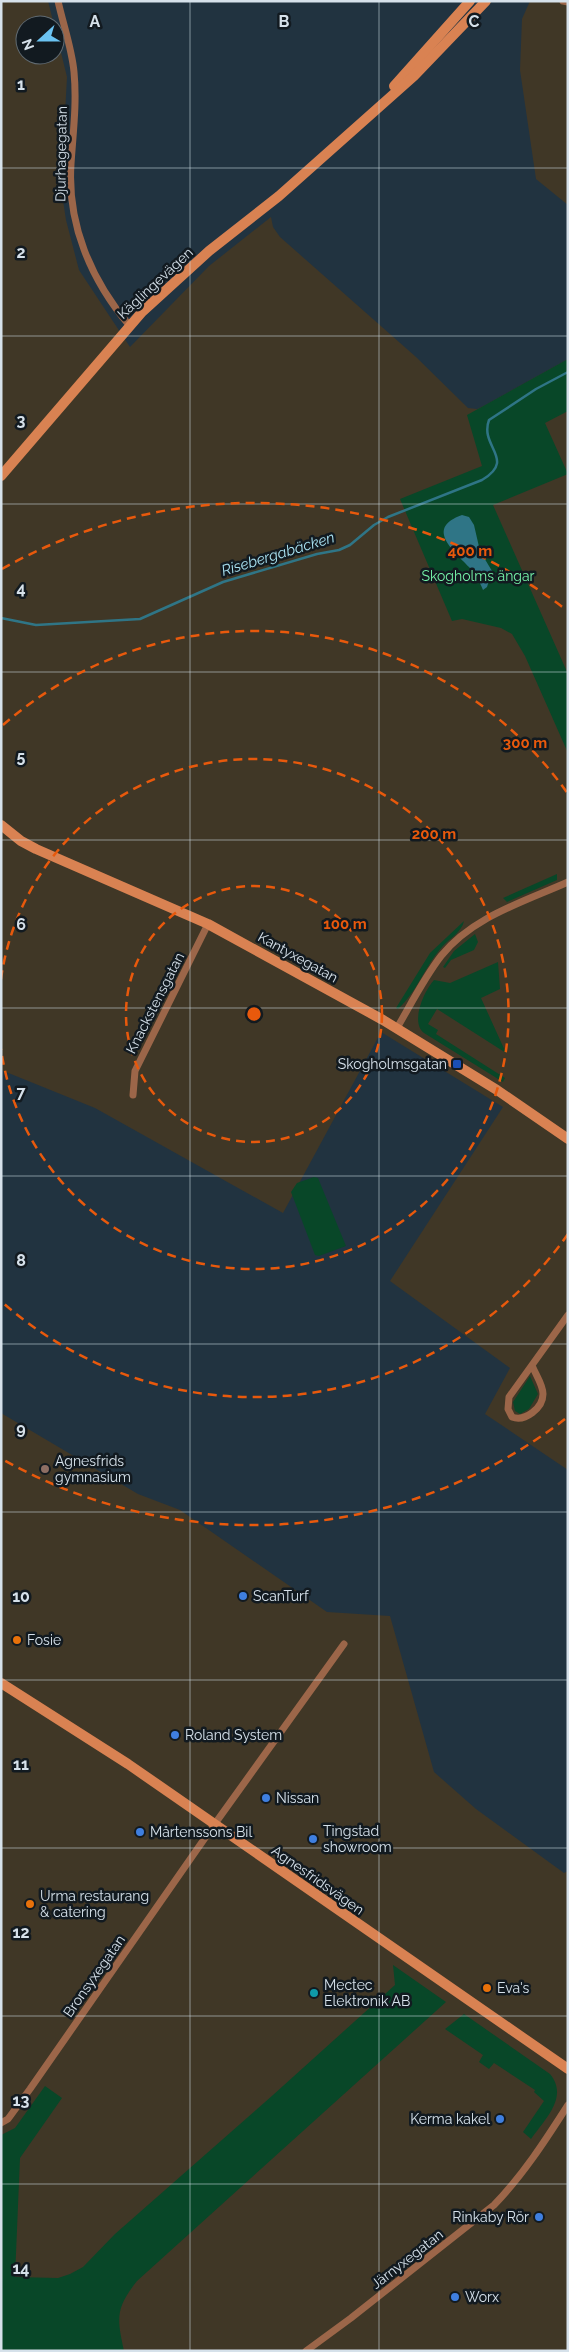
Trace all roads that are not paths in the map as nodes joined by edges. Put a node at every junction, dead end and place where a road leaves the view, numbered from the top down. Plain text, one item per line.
1 (58, 1) edge
2 (470, 1) edge
3 (486, 1) edge
4 (563, 1) edge
5 (568, 2) edge
6 (350, 132) junction
7 (129, 325) junction
8 (1, 476) edge
9 (1, 825) edge
10 (568, 882) edge
11 (208, 924) junction
12 (397, 1028) junction
13 (133, 1096) dead end
14 (568, 1139) edge
15 (568, 1315) edge
16 (532, 1365) junction
17 (344, 1644) dead end
18 (1, 1683) edge
19 (214, 1825) junction
20 (568, 2069) edge
21 (568, 2106) edge
22 (1, 2123) edge
23 (306, 2351) edge

1 - 7 street, Djurhagegatan
2 - 6 main road, Käglingevägen
3 - 6 main road, Käglingevägen
4 - 5 street
6 - 7 main road, Käglingevägen
7 - 8 main road, Käglingevägen
9 - 11 main road, Kantyxegatan
10 - 12 street
11 - 12 main road, Kantyxegatan
11 - 13 street, Knackstensgatan
12 - 14 main road, Kantyxegatan
15 - 16 street
16 - 16 street
17 - 19 street, Bronsyxegatan
18 - 19 main road, Agnesfridsvägen
19 - 20 main road, Agnesfridsvägen
19 - 22 street, Bronsyxegatan
21 - 23 street, Järnyxegatan

